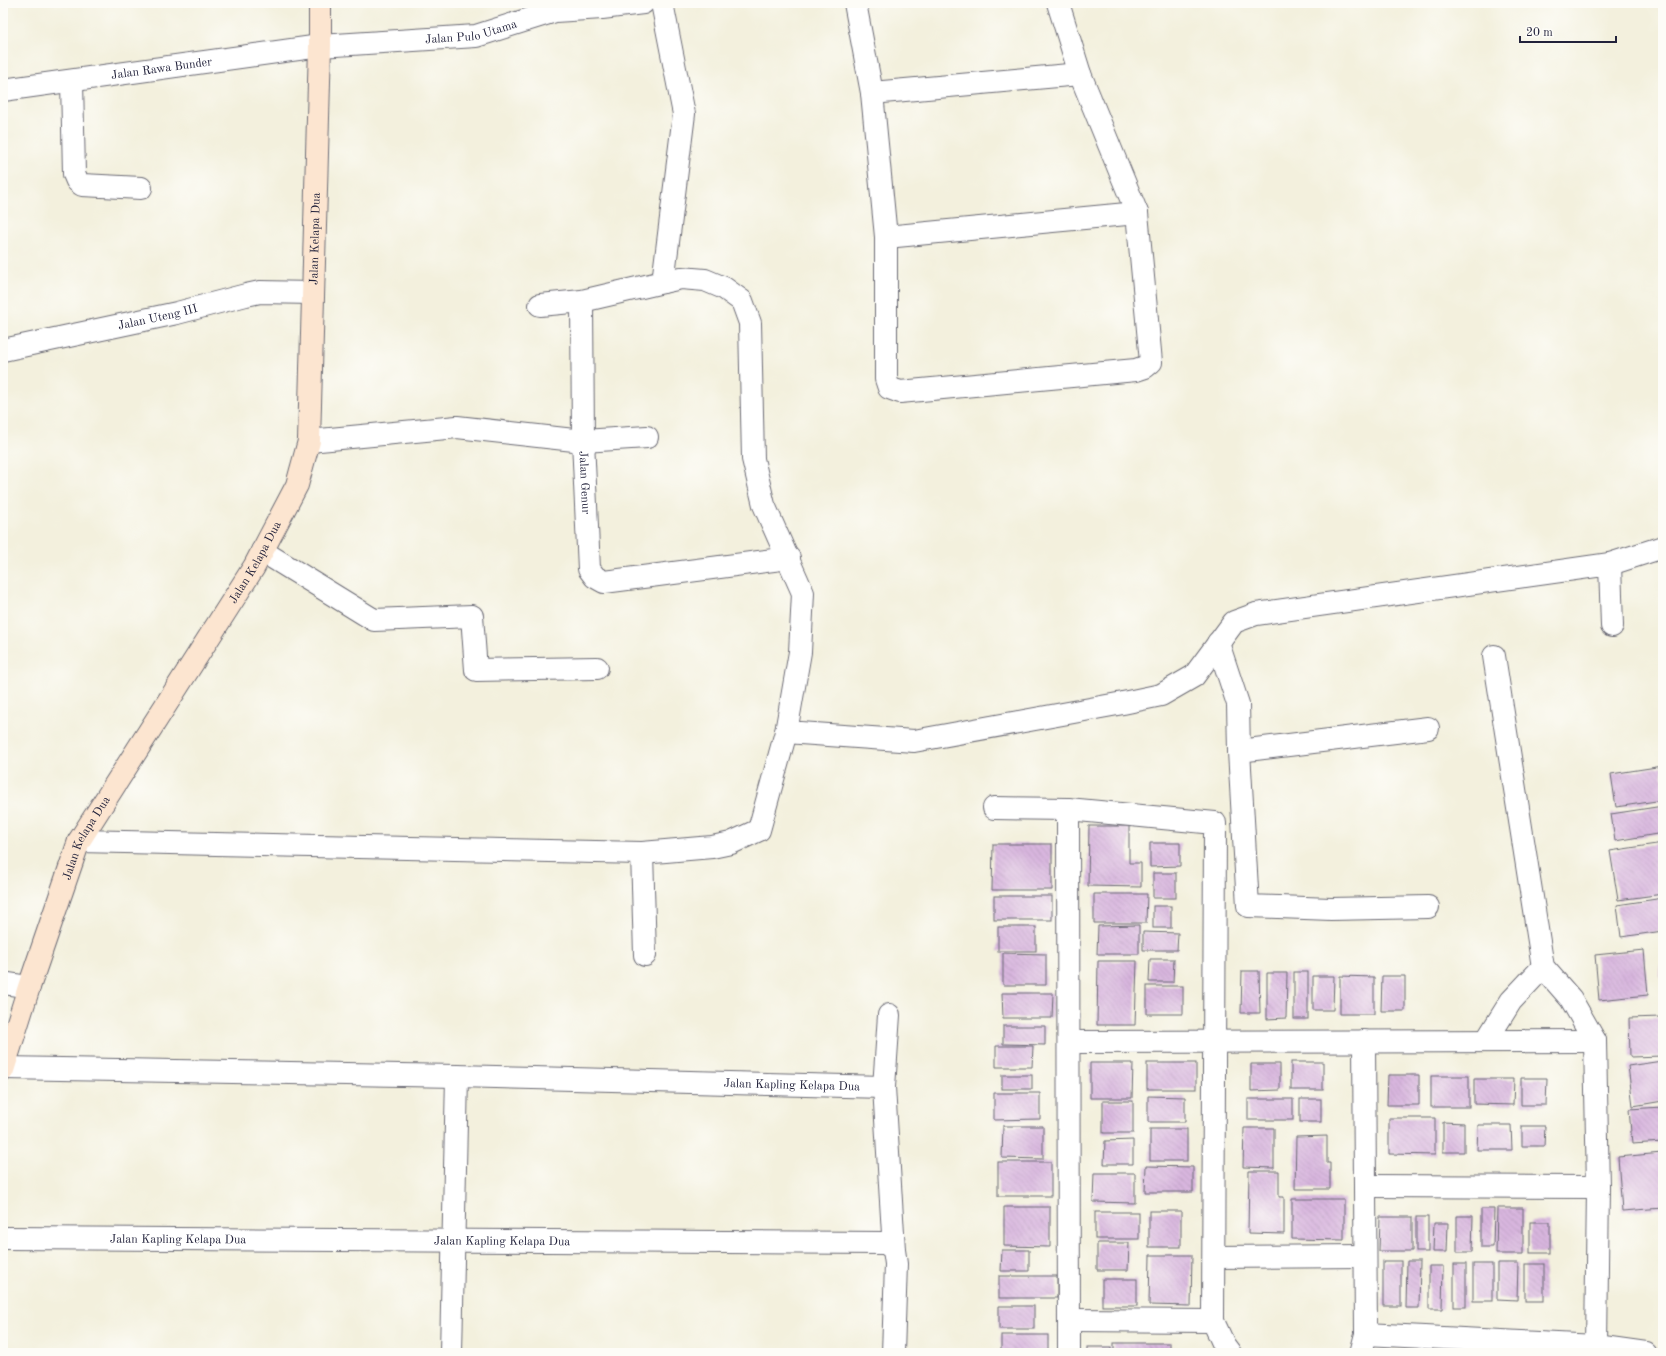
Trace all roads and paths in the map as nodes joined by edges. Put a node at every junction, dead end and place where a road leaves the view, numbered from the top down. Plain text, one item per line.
1 (320, 3) edge
2 (643, 3) edge
3 (662, 3) edge
4 (856, 3) edge
5 (1058, 3) edge
6 (320, 46) junction
7 (1080, 74) junction
8 (72, 81) junction
9 (3, 90) edge
10 (872, 93) junction
11 (142, 188) dead end
12 (1137, 213) junction
13 (886, 237) junction
14 (663, 282) junction
15 (313, 293) junction
16 (582, 301) junction
17 (540, 305) dead end
18 (3, 350) edge
19 (647, 437) dead end
20 (309, 441) junction
21 (583, 441) junction
22 (1663, 547) edge
23 (262, 551) junction
24 (789, 558) junction
25 (1610, 564) junction
26 (1612, 626) dead end
27 (1218, 643) junction
28 (1494, 656) dead end
29 (597, 668) dead end
30 (1428, 728) dead end
31 (786, 732) junction
32 (1239, 751) junction
33 (994, 808) dead end
34 (1068, 809) junction
35 (79, 841) junction
36 (642, 853) junction
37 (1428, 907) dead end
38 (645, 955) dead end
39 (1543, 967) junction
40 (3, 984) edge
41 (29, 987) junction
42 (889, 1015) dead end
43 (1214, 1041) junction
44 (1364, 1041) junction
45 (1486, 1041) junction
46 (1595, 1041) junction
47 (1069, 1042) junction
48 (3, 1069) edge
49 (458, 1076) junction
50 (884, 1087) junction
51 (1365, 1186) junction
52 (1598, 1187) junction
53 (3, 1238) edge
54 (453, 1241) junction
55 (894, 1250) junction
56 (1365, 1256) junction
57 (1214, 1257) junction
58 (1069, 1320) junction
59 (1213, 1321) junction
60 (1363, 1343) edge
61 (1596, 1346) junction
62 (450, 1353) edge
63 (893, 1353) edge
64 (1069, 1353) edge
65 (1230, 1353) edge
66 (1646, 1353) edge

1 - 6 main road, Jalan Kelapa Dua
2 - 6 street, Jalan Pulo Utama
3 - 14 street
4 - 10 street
5 - 7 street
6 - 8 street, Jalan Rawa Bunder
6 - 15 main road, Jalan Kelapa Dua
7 - 10 street
7 - 12 street
8 - 9 street, Jalan Rawa Bunder
8 - 11 street
10 - 13 street
12 - 13 street
12 - 13 street
14 - 16 street
14 - 24 street
15 - 18 street, Jalan Uteng III
15 - 20 main road, Jalan Kelapa Dua
16 - 17 street
16 - 21 street
19 - 21 street
20 - 21 street, Jalan Genur
20 - 23 main road, Jalan Kelapa Dua
21 - 24 street, Jalan Genur
22 - 25 street
23 - 29 street
23 - 35 main road, Jalan Kelapa Dua
24 - 31 street
25 - 26 street
25 - 27 street
27 - 31 street
27 - 32 street
28 - 39 street
30 - 32 street
31 - 36 street
32 - 37 street
33 - 34 street
34 - 43 street
34 - 47 street
35 - 36 street
35 - 41 main road, Jalan Kelapa Dua
36 - 38 street
39 - 45 street
39 - 46 street
40 - 41 street
41 - 48 main road, Jalan Kelapa Dua
42 - 50 street
43 - 44 street
43 - 47 street
43 - 57 street
44 - 45 street
44 - 51 street
45 - 46 street
46 - 52 street
47 - 58 street
48 - 49 street, Jalan Kapling Kelapa Dua
49 - 50 street, Jalan Kapling Kelapa Dua
49 - 54 street
50 - 55 street
51 - 52 street
51 - 56 street
52 - 61 street
53 - 54 street, Jalan Kapling Kelapa Dua
54 - 55 street, Jalan Kapling Kelapa Dua
54 - 62 street
55 - 63 street
56 - 57 street
56 - 60 street
57 - 59 street
58 - 59 street
58 - 64 street
59 - 65 street
60 - 61 street
61 - 66 street

